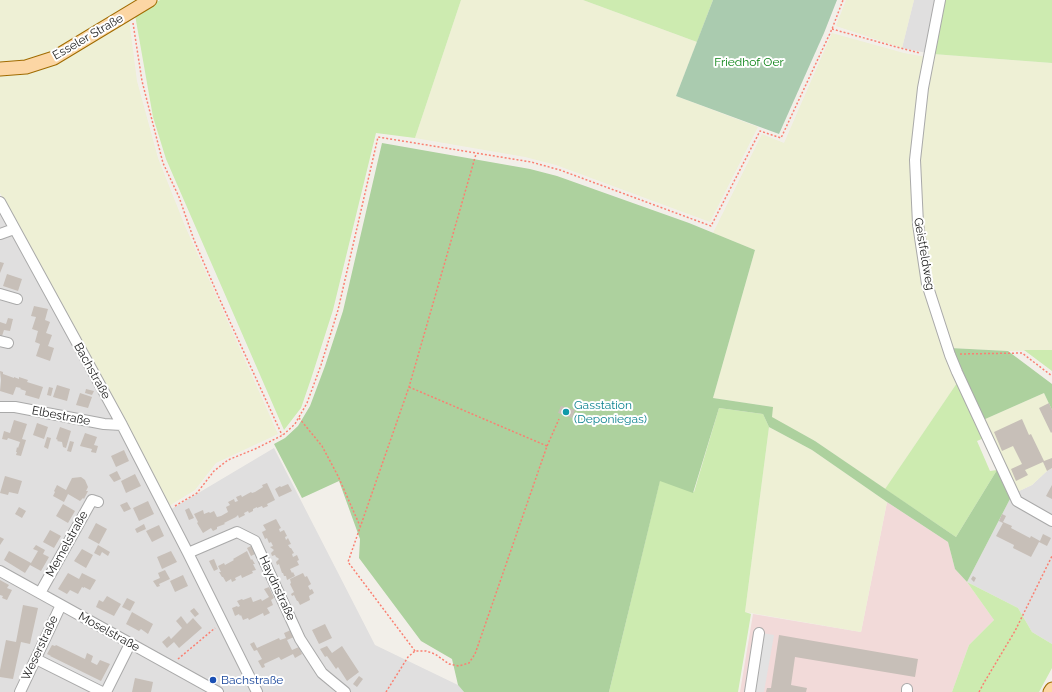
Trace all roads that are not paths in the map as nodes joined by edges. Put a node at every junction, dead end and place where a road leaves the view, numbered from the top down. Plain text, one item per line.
1 (150, 0) edge
2 (940, 0) edge
3 (0, 69) edge
4 (0, 202) edge
5 (14, 229) junction
6 (0, 234) edge
7 (0, 294) edge
8 (17, 299) dead end
9 (0, 407) edge
10 (122, 424) junction
11 (98, 502) dead end
12 (1052, 521) edge
13 (188, 553) junction
14 (0, 571) edge
15 (40, 593) junction
16 (61, 605) junction
17 (759, 633) dead end
18 (130, 644) junction
19 (36, 659) junction
20 (1052, 688) edge
21 (20, 692) edge
22 (102, 692) edge
23 (106, 692) edge
24 (218, 692) edge
25 (257, 692) edge
26 (345, 692) edge
27 (750, 692) edge
28 (1050, 692) edge

1 - 3 main road, Esseler Straße
2 - 12 street, Geistfeldweg
4 - 5 street, Bachstraße
5 - 6 street
5 - 10 street, Bachstraße
7 - 8 street
9 - 10 street, Elbestraße
10 - 13 street, Bachstraße
11 - 15 street, Memelstraße
13 - 25 street, Bachstraße
13 - 26 street, Haydnstraße
14 - 15 street, Moselstraße
15 - 16 street, Moselstraße
16 - 18 street, Moselstraße
16 - 19 street, Weserstraße
17 - 27 street
18 - 23 street
18 - 24 street, Moselstraße
19 - 21 street, Weserstraße
19 - 22 street
20 - 28 main road

